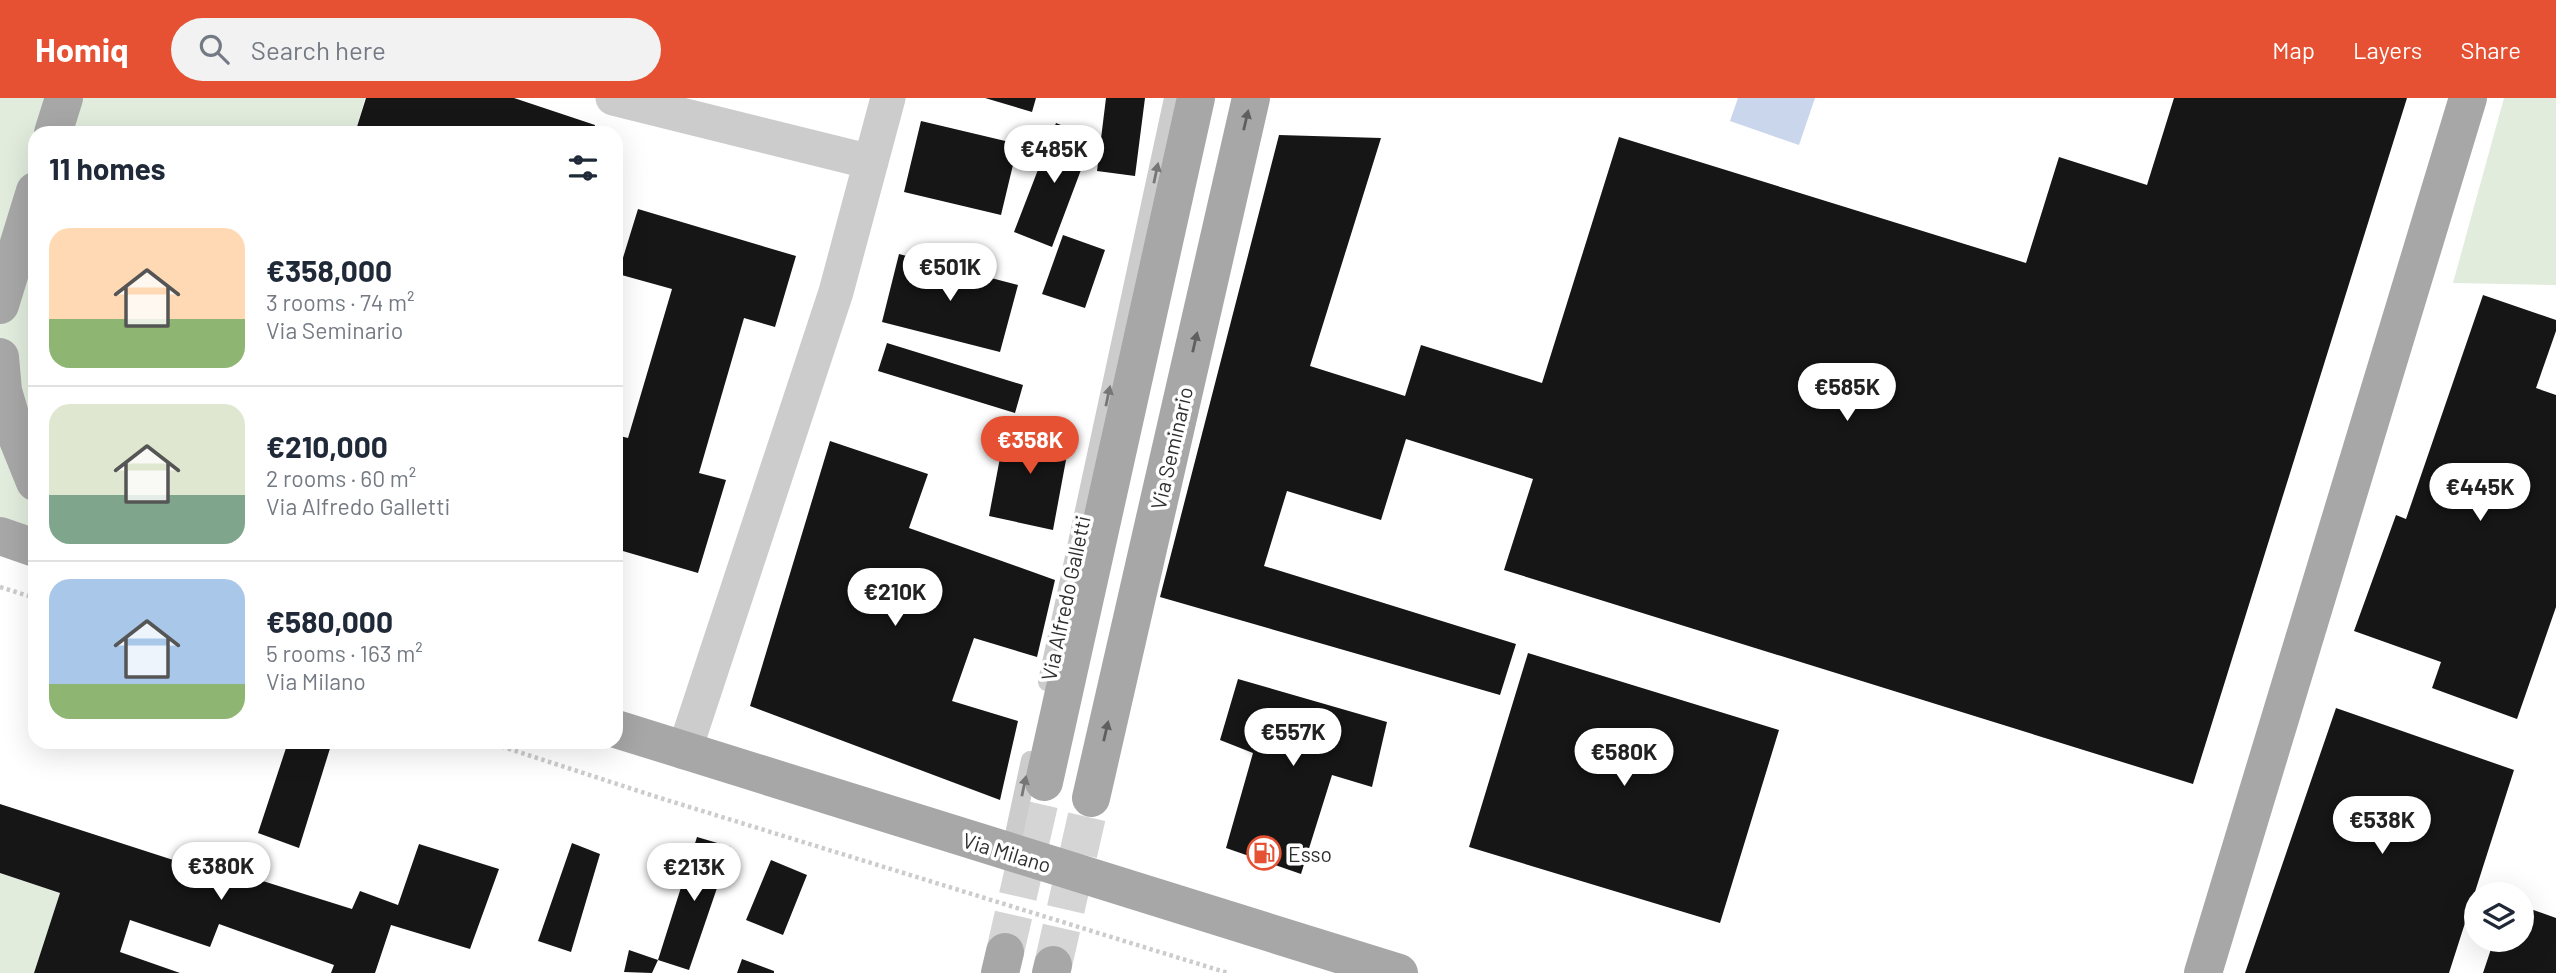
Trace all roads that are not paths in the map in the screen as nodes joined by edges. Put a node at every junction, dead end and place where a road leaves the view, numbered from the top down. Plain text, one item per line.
1 (64, 98) edge
2 (612, 98) edge
3 (888, 98) edge
4 (1173, 98) edge
5 (1196, 98) edge
6 (1251, 98) edge
7 (2468, 98) edge
8 (55, 126) edge
9 (871, 162) junction
10 (28, 214) edge
11 (0, 304) edge
12 (1, 384) edge
13 (28, 465) edge
14 (0, 536) edge
15 (28, 546) edge
16 (1042, 704) dead end
17 (623, 731) edge
18 (1033, 745) dead end
19 (684, 752) junction
20 (1044, 782) tunnel mouth
21 (1091, 798) tunnel mouth
22 (1010, 853) junction
23 (1399, 973) edge
24 (2203, 973) edge

1 - 8 main road
2 - 9 street
3 - 9 street
16 -> 4 lane, Via Alfredo Galletti
5 - 20 main road
21 -> 6 main road, Via Seminario
7 - 24 main road
9 - 19 street
10 - 11 main road
12 - 13 main road
14 - 15 main road
17 - 19 main road, Via Milano
22 -> 18 lane
19 - 22 main road, Via Milano
22 - 23 main road, Via Milano

